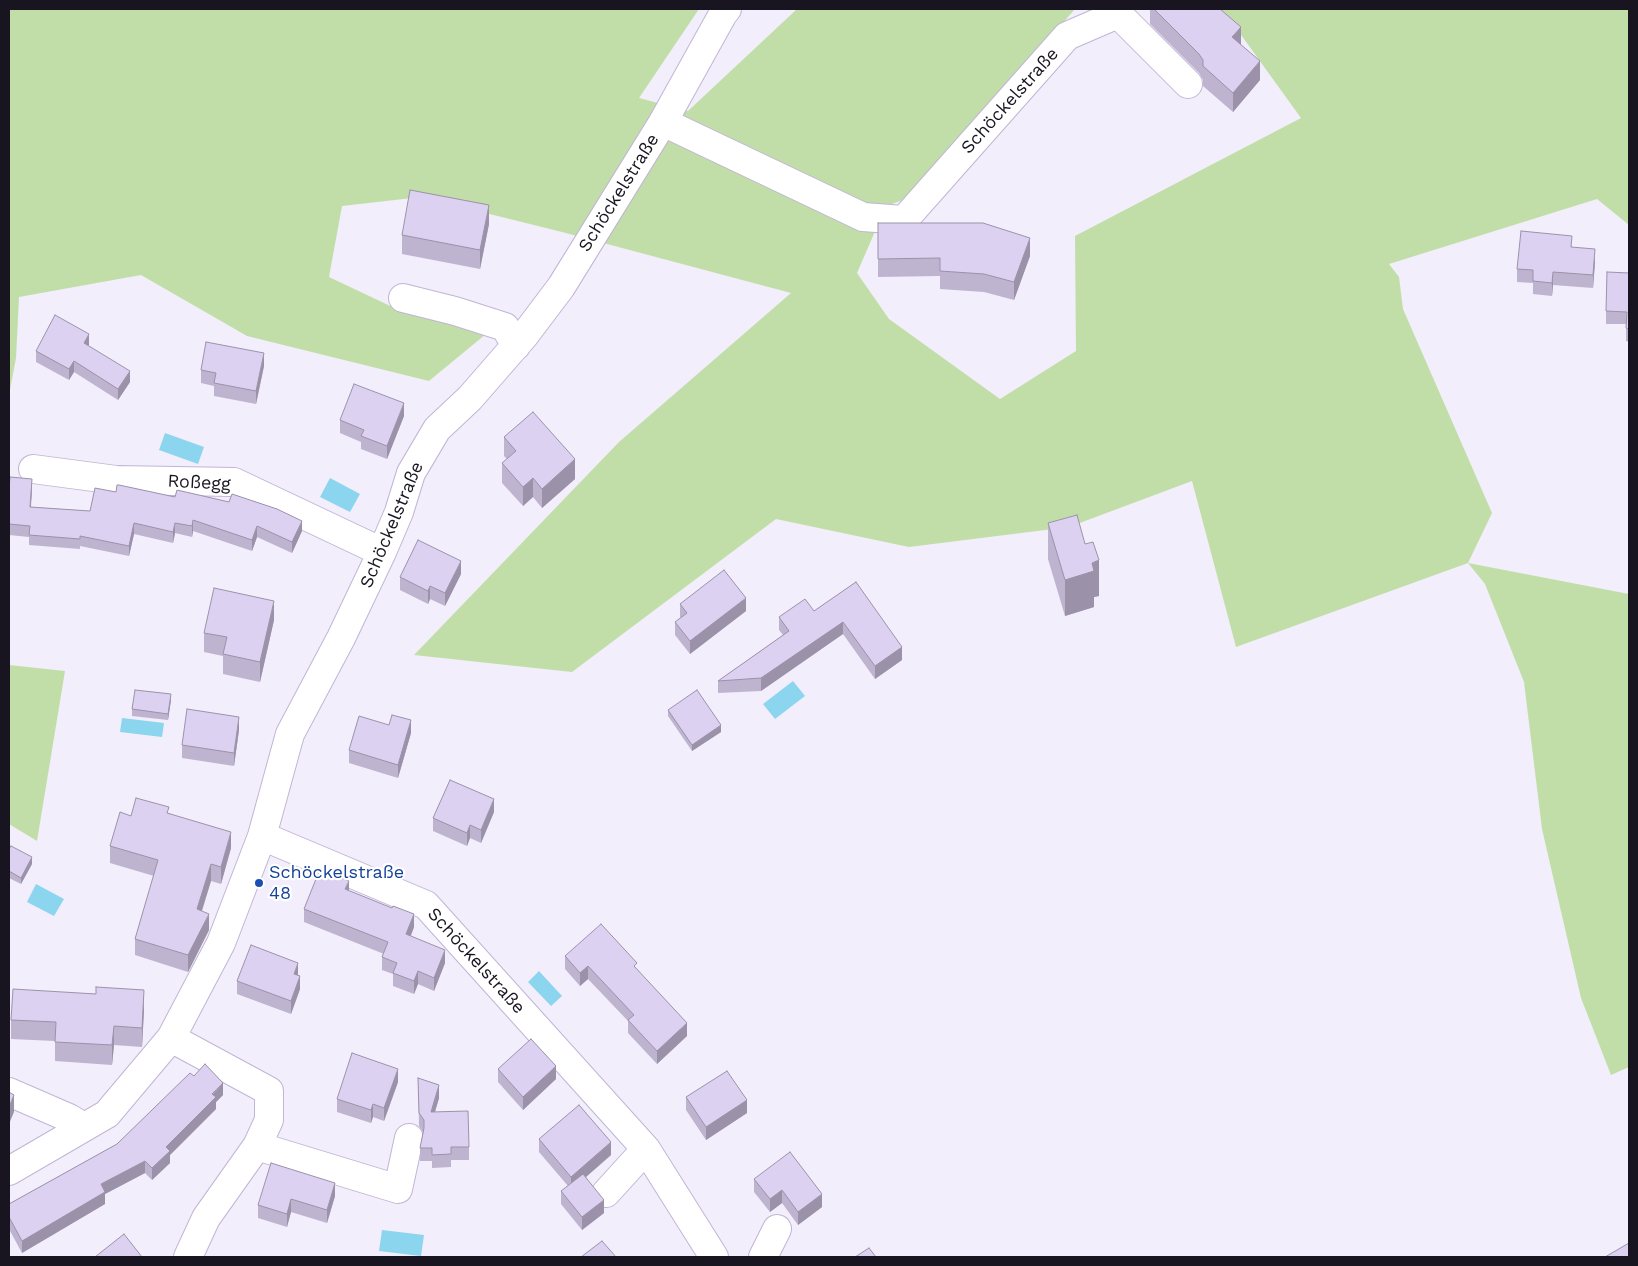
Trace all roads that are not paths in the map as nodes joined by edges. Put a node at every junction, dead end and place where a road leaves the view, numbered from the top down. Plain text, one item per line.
1 (727, 9) edge
2 (1188, 84) dead end
3 (663, 122) junction
4 (403, 298) dead end
5 (516, 346) junction
6 (33, 469) dead end
7 (382, 552) junction
8 (262, 836) junction
9 (171, 1038) junction
10 (9, 1092) edge
11 (84, 1127) junction
12 (409, 1138) dead end
13 (257, 1146) junction
14 (646, 1148) junction
15 (9, 1171) edge
16 (606, 1193) dead end
17 (777, 1230) dead end
18 (188, 1257) edge
19 (714, 1257) edge
20 (763, 1257) edge

1 - 3 street, Schöckelstraße
2 - 3 street, Schöckelstraße
3 - 5 street, Schöckelstraße
4 - 5 street
5 - 7 street, Schöckelstraße
6 - 7 street, Roßegg
7 - 8 street, Schöckelstraße
8 - 9 street, Schöckelstraße
8 - 14 street, Schöckelstraße
9 - 11 street, Schöckelstraße
9 - 13 street
10 - 11 street
11 - 15 street, Schöckelstraße
12 - 13 street
13 - 18 street
14 - 16 street
14 - 19 street, Schöckelstraße
17 - 20 street

